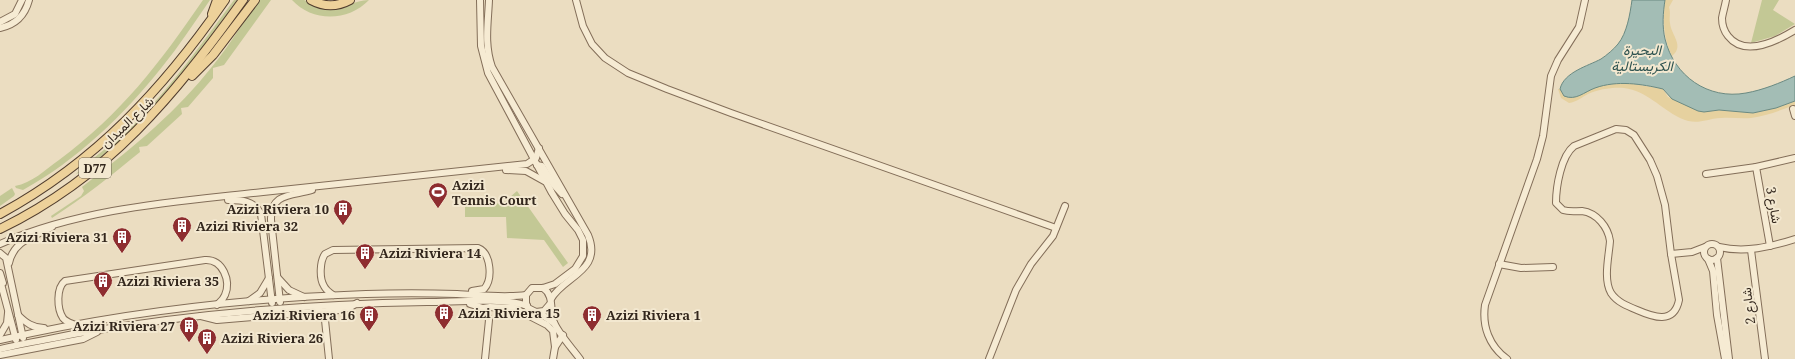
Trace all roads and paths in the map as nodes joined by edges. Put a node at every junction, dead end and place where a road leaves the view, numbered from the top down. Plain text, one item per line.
1 (22, 0) edge
2 (29, 0) edge
3 (217, 0) edge
4 (225, 0) edge
5 (242, 0) edge
6 (254, 0) edge
7 (311, 0) edge
8 (350, 0) edge
9 (480, 0) edge
10 (489, 0) edge
11 (576, 0) edge
12 (1585, 0) edge
13 (1726, 0) edge
14 (22, 10) junction
15 (210, 21) junction
16 (0, 22) edge
17 (0, 28) edge
18 (1795, 30) edge
19 (176, 89) junction
20 (1793, 109) dead end
21 (1795, 116) edge
22 (539, 148) junction
23 (1795, 158) edge
24 (535, 162) junction
25 (1756, 167) junction
26 (493, 168) junction
27 (1706, 174) dead end
28 (546, 183) junction
29 (321, 186) junction
30 (565, 196) junction
31 (214, 197) junction
32 (1065, 206) dead end
33 (0, 214) edge
34 (60, 222) junction
35 (1056, 228) junction
36 (0, 229) edge
37 (1795, 240) edge
38 (0, 244) edge
39 (1770, 246) junction
40 (1705, 247) junction
41 (1719, 248) junction
42 (1733, 250) junction
43 (1751, 250) junction
44 (1692, 252) junction
45 (0, 253) edge
46 (1671, 254) junction
47 (1718, 256) junction
48 (1706, 258) junction
49 (1500, 264) junction
50 (8, 266) junction
51 (1553, 267) dead end
52 (0, 273) edge
53 (277, 276) junction
54 (269, 277) junction
55 (0, 280) edge
56 (543, 288) junction
57 (3, 289) junction
58 (448, 293) junction
59 (334, 295) junction
60 (526, 295) junction
61 (305, 297) junction
62 (280, 299) junction
63 (272, 300) junction
64 (7, 302) junction
65 (246, 302) junction
66 (450, 302) junction
67 (551, 302) junction
68 (357, 303) junction
69 (217, 305) junction
70 (527, 306) junction
71 (281, 307) junction
72 (273, 308) junction
73 (482, 308) junction
74 (328, 311) junction
75 (539, 313) junction
76 (18, 314) junction
77 (1724, 314) junction
78 (200, 315) junction
79 (1717, 315) junction
80 (554, 323) junction
81 (76, 325) junction
82 (58, 328) junction
83 (99, 330) junction
84 (0, 335) edge
85 (563, 335) junction
86 (19, 336) junction
87 (0, 340) edge
88 (24, 344) junction
89 (17, 345) junction
90 (555, 347) junction
91 (0, 349) edge
92 (0, 355) edge
93 (329, 359) edge
94 (485, 359) edge
95 (553, 359) edge
96 (580, 359) edge
97 (989, 359) edge
98 (1507, 359) edge
99 (1725, 359) edge
100 (1729, 359) edge
101 (1765, 359) edge

1 - 14 street
2 - 14 street
3 - 15 main road
4 - 15 main road, شارع الميدان / D77
5 - 19 main road, شارع الميدان / D77
6 - 19 main road
7 - 8 main road
9 - 24 street
10 - 22 street
11 - 35 street
12 - 49 street
13 - 18 street
14 - 16 street
14 - 17 street
15 - 33 main road, شارع الميدان / D77
19 - 36 main road, شارع الميدان / D77
20 - 21 street
22 - 24 street
22 - 30 street
23 - 25 street
24 - 26 street
24 - 28 street
24 - 30 street
25 - 27 street
25 - 39 street, شارع 3
26 - 28 street
26 - 29 street
28 - 56 street
29 - 31 street
29 - 53 street
30 - 67 street
31 - 34 street
31 - 54 street
32 - 35 street
34 - 38 street
34 - 50 street
35 - 97 street
37 - 39 street
39 - 43 street
40 - 41 street
40 - 44 street
40 - 48 street
41 - 42 street
41 - 47 street
42 - 43 street
42 - 47 street
43 - 101 street, شارع 2
44 - 46 street
44 - 48 street
45 - 50 street
46 - 46 street
47 - 48 street
47 - 77 street
48 - 79 street
49 - 51 street
49 - 98 street
50 - 76 street
52 - 57 street
53 - 61 street
53 - 62 street
54 - 63 street
54 - 65 street
55 - 57 street
56 - 60 street
56 - 67 street
57 - 64 street
58 - 59 street
58 - 59 street
58 - 60 street
59 - 61 street
60 - 70 street
61 - 62 street
62 - 63 street
62 - 71 street
63 - 65 street
63 - 72 street
64 - 84 street
64 - 86 street
65 - 69 street
66 - 68 street
66 - 70 street
66 - 73 street
67 - 75 street
67 - 80 street
68 - 71 street
68 - 74 street
69 - 81 street
69 - 81 street
70 - 75 street
71 - 72 street
72 - 78 street
73 - 90 street
73 - 94 street
74 - 78 street
74 - 93 street
75 - 80 street
76 - 82 street
76 - 86 street
77 - 79 street
77 - 100 street
78 - 83 street
79 - 99 street
80 - 85 street
81 - 82 street
82 - 86 street
83 - 88 street
83 - 92 street
85 - 90 street
85 - 96 street
86 - 87 street
86 - 88 street
86 - 89 street
88 - 89 street
89 - 91 street
90 - 95 street

